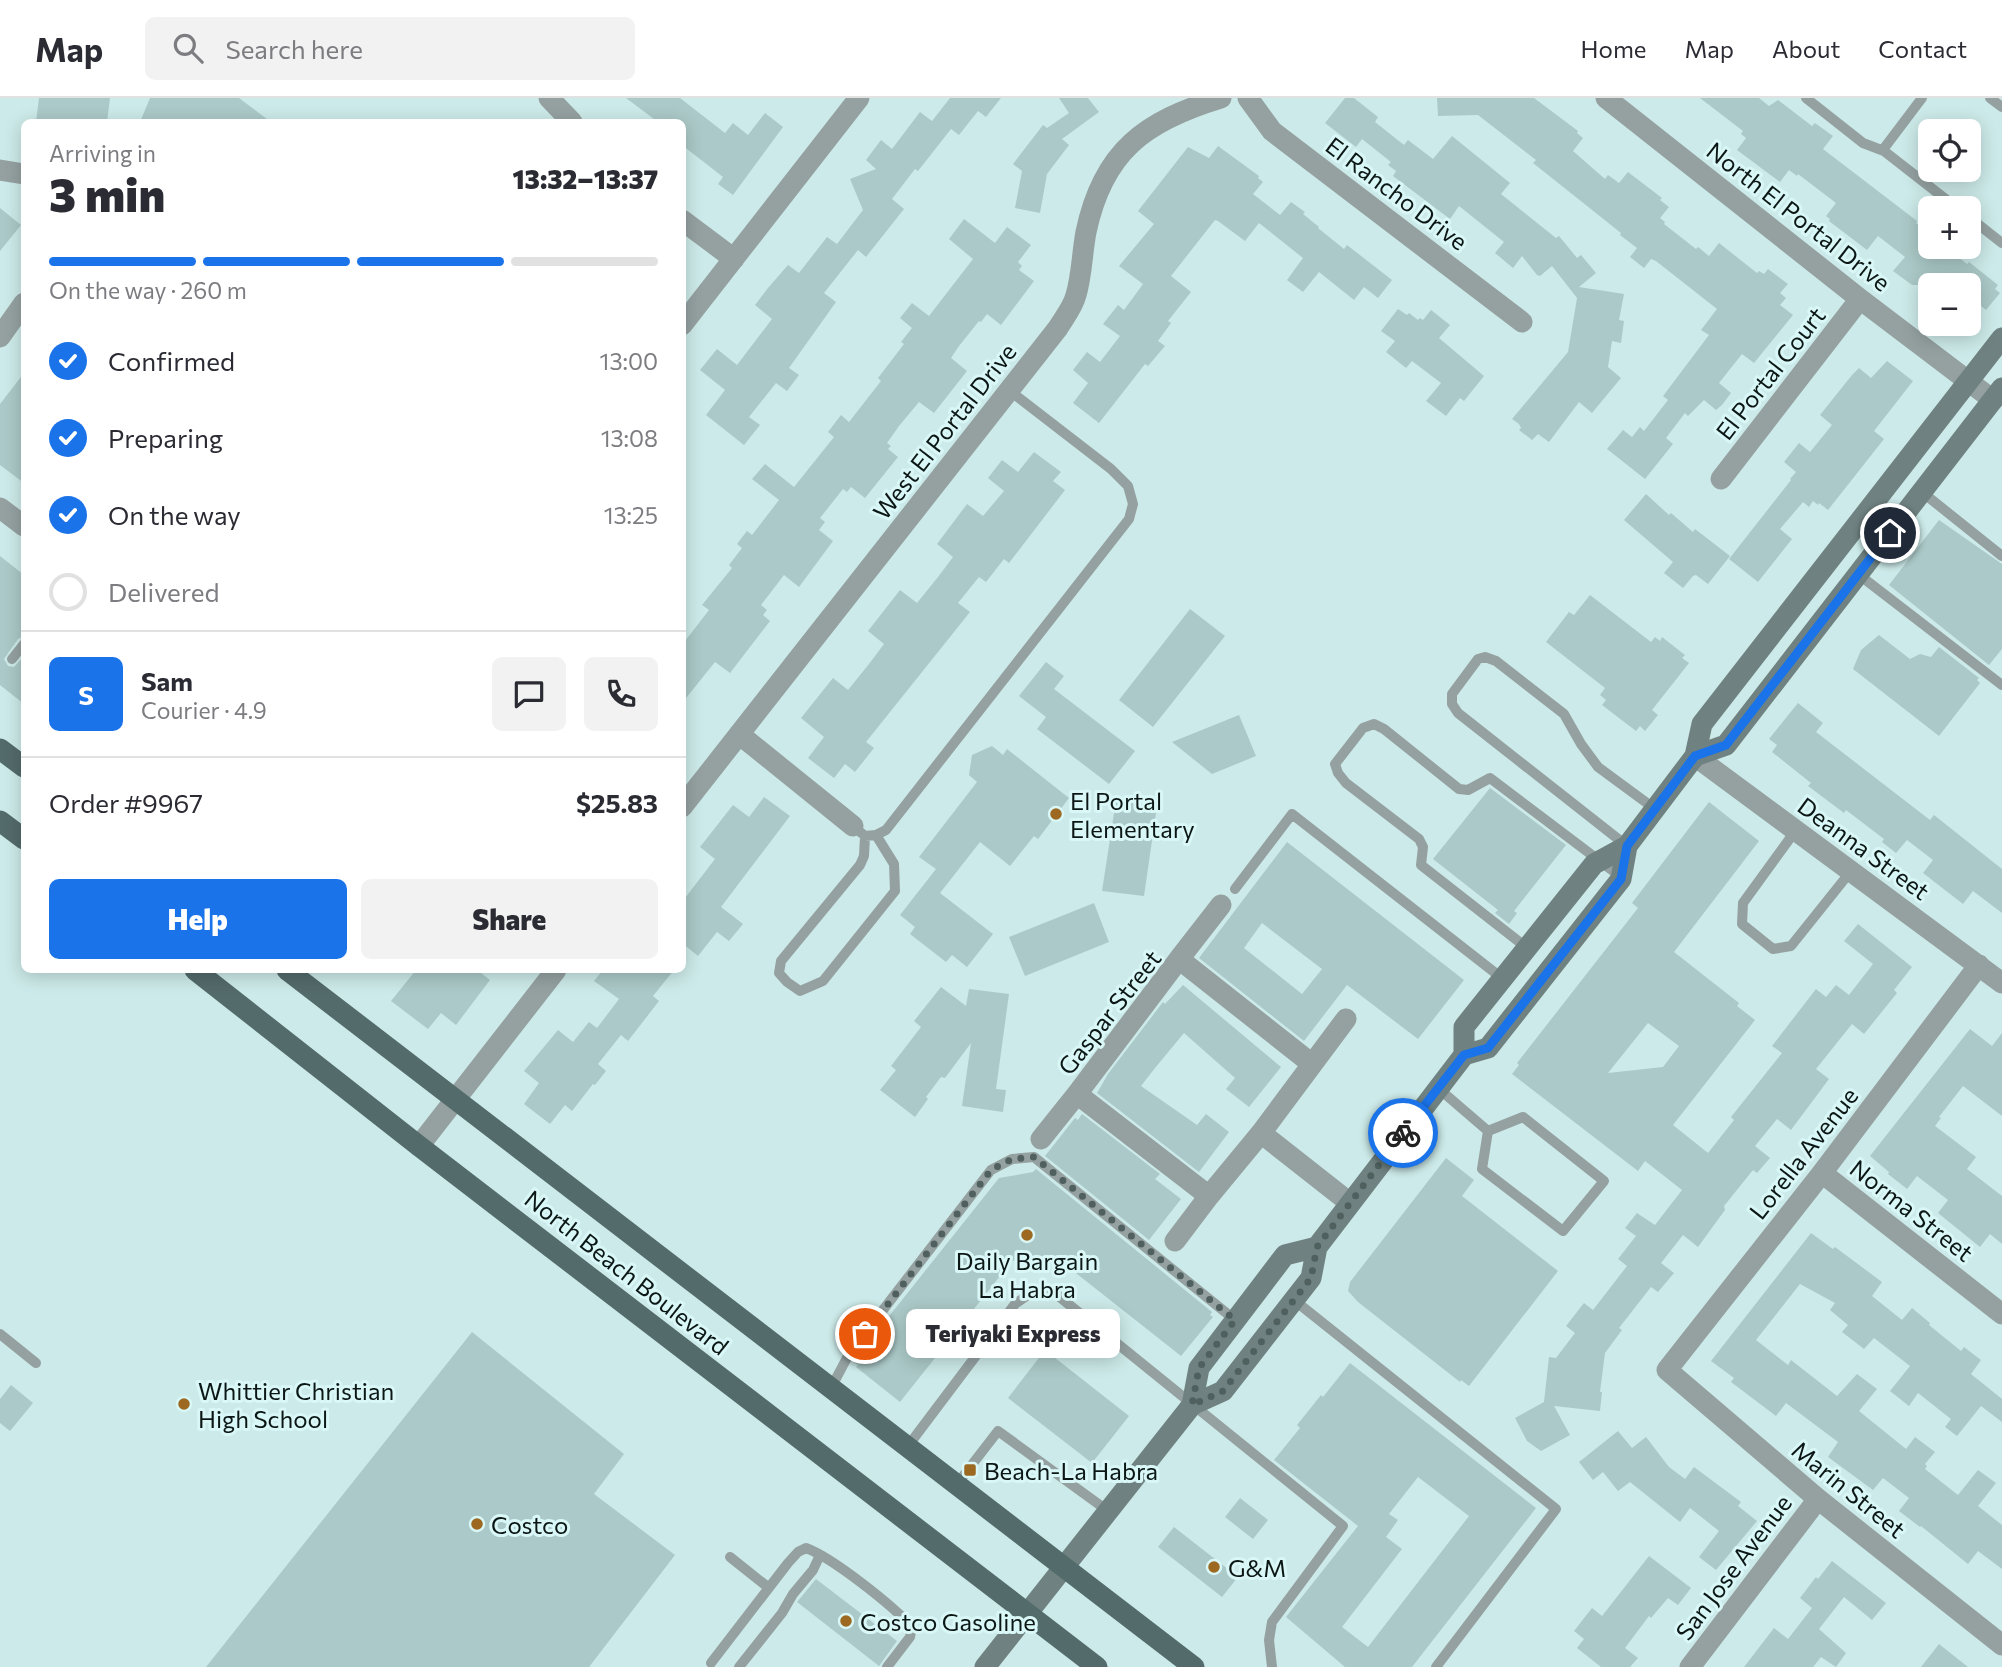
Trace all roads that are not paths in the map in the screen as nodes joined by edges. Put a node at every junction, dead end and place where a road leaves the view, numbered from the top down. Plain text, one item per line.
1 (549, 98) edge
2 (859, 98) edge
3 (1221, 98) edge
4 (1248, 98) edge
5 (1606, 98) edge
6 (1806, 98) edge
7 (1922, 98) edge
8 (1990, 98) edge
9 (2002, 107) edge
10 (569, 119) edge
11 (1884, 151) junction
12 (0, 170) edge
13 (21, 174) edge
14 (1942, 196) edge
15 (686, 223) edge
16 (1981, 226) edge
17 (2002, 243) edge
18 (734, 259) junction
19 (1860, 299) junction
20 (21, 307) edge
21 (686, 320) edge
22 (1522, 322) dead end
23 (0, 337) edge
24 (2002, 338) edge
25 (1969, 381) junction
26 (1010, 391) junction
27 (1998, 394) edge
28 (1721, 479) dead end
29 (1922, 492) junction
30 (0, 508) edge
31 (21, 524) edge
32 (2002, 556) edge
33 (1858, 574) junction
34 (21, 648) edge
35 (12, 659) dead end
36 (2002, 685) edge
37 (739, 734) junction
38 (0, 748) edge
39 (1695, 756) junction
40 (21, 765) edge
41 (686, 802) edge
42 (1655, 809) junction
43 (0, 821) edge
44 (1796, 830) junction
45 (865, 832) junction
46 (21, 837) edge
47 (1627, 846) junction
48 (1599, 861) junction
49 (1851, 871) junction
50 (1621, 877) junction
51 (1235, 889) dead end
52 (1221, 905) dead end
53 (1527, 948) junction
54 (1179, 959) junction
55 (1979, 965) junction
56 (199, 973) edge
57 (291, 973) edge
58 (554, 973) edge
59 (1503, 979) junction
60 (2002, 983) edge
61 (1346, 1019) dead end
62 (1464, 1055) junction
63 (1312, 1064) junction
64 (1438, 1088) junction
65 (1077, 1094) junction
66 (455, 1099) junction
67 (1488, 1130) junction
68 (1261, 1133) junction
69 (1041, 1139) dead end
70 (419, 1146) junction
71 (1822, 1173) junction
72 (1209, 1196) junction
73 (1350, 1203) junction
74 (1175, 1241) dead end
75 (1317, 1247) junction
76 (1294, 1300) junction
77 (2002, 1314) edge
78 (1235, 1320) junction
79 (0, 1334) edge
80 (36, 1363) dead end
81 (1667, 1370) joint
82 (831, 1388) junction
83 (1192, 1405) junction
84 (908, 1446) junction
85 (957, 1484) junction
86 (1818, 1499) junction
87 (1108, 1511) junction
88 (820, 1555) junction
89 (730, 1557) dead end
90 (1064, 1567) junction
91 (769, 1588) junction
92 (1028, 1612) junction
93 (2002, 1645) edge
94 (711, 1663) dead end
95 (1089, 1665) edge
96 (739, 1667) edge
97 (887, 1667) edge
98 (985, 1667) edge
99 (1194, 1667) edge
100 (1272, 1667) edge
101 (1436, 1667) edge
102 (1690, 1667) edge

1 - 10 street
2 - 18 street
3 - 26 street, West El Portal Drive
4 - 22 street, El Rancho Drive
5 - 19 street, North El Portal Drive
6 - 11 lane
7 - 11 lane
8 - 9 lane
11 - 14 lane
12 - 13 street
15 - 18 street
16 - 17 lane
18 - 21 street
19 - 25 street, North El Portal Drive
19 - 28 street, El Portal Court
20 - 23 street
24 - 25 main road
25 - 27 street, North El Portal Drive
25 - 39 main road
26 - 37 street, West El Portal Drive
26 - 45 lane
27 - 29 main road
29 - 32 lane
29 - 33 main road
30 - 31 street
33 - 36 lane
33 - 39 main road
34 - 35 lane
37 - 41 street, West El Portal Drive
37 - 45 street
38 - 40 main road
39 - 42 main road
39 - 44 street, Deanna Street
42 - 47 main road
42 - 47 lane
43 - 46 main road
44 - 49 street, Deanna Street
44 - 49 lane
45 - 45 lane
47 - 48 main road
47 - 50 main road
48 - 50 lane
48 - 53 main road
48 - 53 lane
49 - 55 street, Deanna Street
50 - 62 main road
51 - 59 lane
52 - 54 street
53 - 59 main road
54 - 63 street, Gaspar Street
54 - 65 street, Gaspar Street
55 - 60 street, Deanna Street
55 - 71 street, Lorella Avenue
56 - 70 main road, North Beach Boulevard
57 - 66 main road, North Beach Boulevard
58 - 66 street
59 - 62 main road
61 - 63 street
62 - 64 main road
63 - 68 street
64 - 67 lane
64 - 73 main road
65 - 69 street
65 - 72 street, Gaspar Street
66 - 70 street
66 - 82 main road, North Beach Boulevard
67 - 67 lane
68 - 72 street
68 - 73 street
70 - 92 main road, North Beach Boulevard
71 - 77 street, Norma Street
71 - 81 street, Lorella Avenue
72 - 74 street
73 - 75 main road
75 - 76 main road
75 - 78 main road
76 - 83 main road
76 - 101 lane
78 - 82 lane
78 - 83 main road
79 - 80 lane
81 - 86 street, Marin Street
82 - 84 main road, North Beach Boulevard
83 - 84 lane
83 - 87 main road
83 - 100 lane
84 - 85 main road, North Beach Boulevard
85 - 87 lane
85 - 90 main road, North Beach Boulevard
86 - 93 street, Marin Street
86 - 102 street, San Jose Avenue
87 - 90 main road
88 - 91 lane
88 - 96 lane
88 - 97 lane
89 - 91 lane
90 - 92 main road
90 - 99 main road, North Beach Boulevard
91 - 94 lane
92 - 95 main road, North Beach Boulevard
92 - 98 main road

